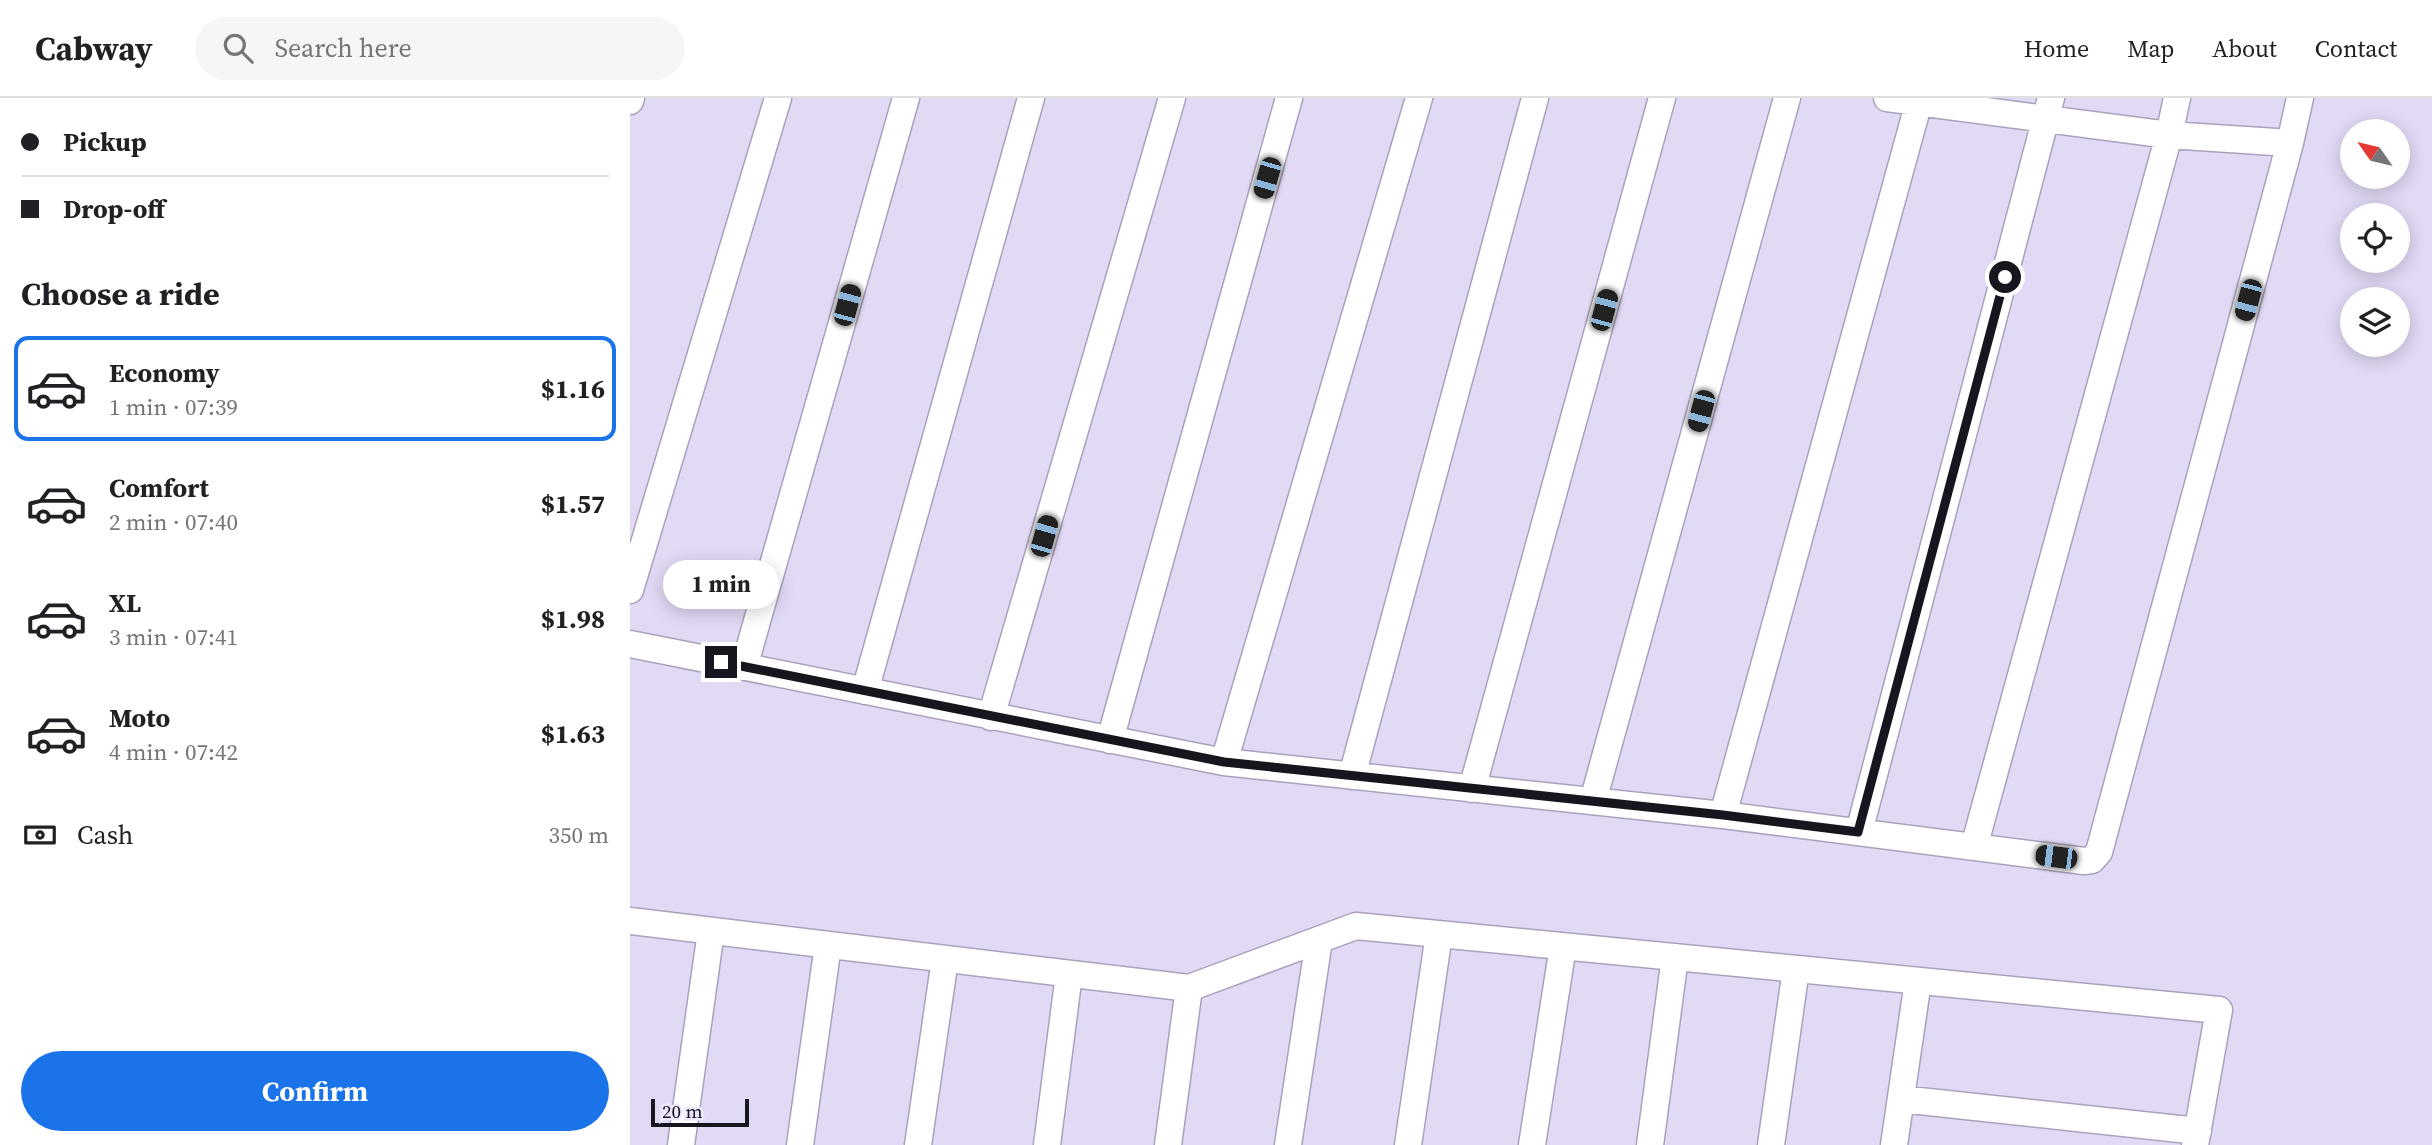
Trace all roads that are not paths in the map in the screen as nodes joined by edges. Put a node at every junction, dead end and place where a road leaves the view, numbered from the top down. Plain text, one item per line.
1 (778, 98) edge
2 (906, 98) edge
3 (1031, 98) edge
4 (1172, 98) edge
5 (1289, 98) edge
6 (1419, 98) edge
7 (1535, 98) edge
8 (1662, 98) edge
9 (1787, 98) edge
10 (1886, 98) edge
11 (2177, 98) edge
12 (2300, 98) edge
13 (1920, 100) edge
14 (2049, 108) edge
15 (2169, 135) junction
16 (2290, 143) junction
17 (630, 590) edge
18 (630, 644) edge
19 (744, 667) junction
20 (865, 691) junction
21 (992, 717) junction
22 (1110, 740) junction
23 (1224, 762) junction
24 (1352, 776) junction
25 (1472, 789) junction
26 (1594, 801) junction
27 (1723, 815) junction
28 (1858, 832) junction
29 (1974, 847) junction
30 (630, 921) edge
31 (711, 931) junction
32 (1439, 934) junction
33 (1319, 940) junction
34 (828, 945) junction
35 (1563, 946) junction
36 (1675, 957) junction
37 (946, 959) junction
38 (1797, 969) junction
39 (1069, 974) junction
40 (1918, 981) junction
41 (1189, 988) junction
42 (1901, 1099) junction
43 (2197, 1138) edge
44 (681, 1145) edge
45 (800, 1145) edge
46 (918, 1145) edge
47 (1047, 1145) edge
48 (1168, 1145) edge
49 (1288, 1145) edge
50 (1408, 1145) edge
51 (1532, 1145) edge
52 (1650, 1145) edge
53 (1771, 1145) edge
54 (1894, 1145) edge

1 - 17 street
2 - 19 street
3 - 20 street
4 - 21 street
5 - 22 street
6 - 23 street
7 - 24 street
8 - 25 street
9 - 26 street
10 - 13 street
11 - 15 street
12 - 16 street
13 - 14 street
13 - 27 street
14 - 15 street
14 - 28 street
15 - 16 street
15 - 29 street
16 - 29 street
18 - 19 street
19 - 20 street
20 - 21 street
21 - 22 street
22 - 23 street
23 - 24 street
24 - 25 street
25 - 26 street
26 - 27 street
27 - 28 street
28 - 29 street
30 - 31 street
31 - 34 street
31 - 44 street
32 - 33 street
32 - 35 street
32 - 50 street
33 - 41 street
33 - 49 street
34 - 37 street
34 - 45 street
35 - 36 street
35 - 51 street
36 - 38 street
36 - 52 street
37 - 39 street
37 - 46 street
38 - 40 street
38 - 53 street
39 - 41 street
39 - 47 street
40 - 42 street
40 - 43 street
41 - 48 street
42 - 43 street
42 - 54 street

